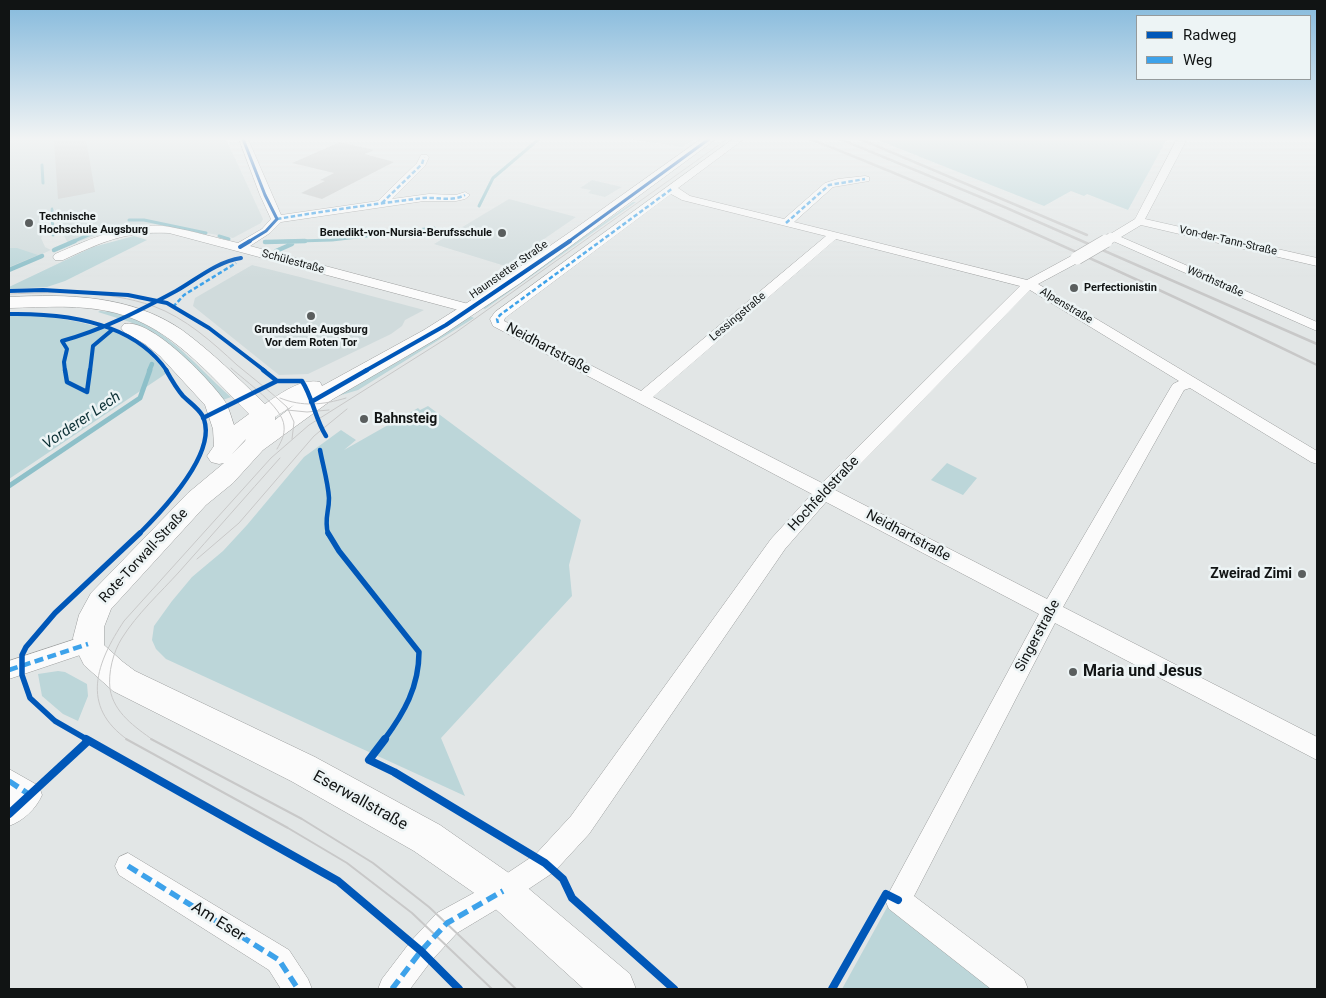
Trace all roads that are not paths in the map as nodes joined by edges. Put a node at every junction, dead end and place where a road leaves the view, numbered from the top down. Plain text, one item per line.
1 (261, 186) edge
2 (400, 186) edge
3 (646, 186) edge
4 (676, 186) edge
5 (828, 186) edge
6 (1158, 186) edge
7 (673, 188) junction
8 (460, 196) dead end
9 (382, 203) junction
10 (278, 219) junction
11 (1139, 221) junction
12 (786, 223) junction
13 (833, 236) junction
14 (1112, 238) junction
15 (240, 247) junction
16 (59, 257) dead end
17 (1317, 262) edge
18 (1029, 284) junction
19 (9, 302) edge
20 (9, 309) edge
21 (471, 309) junction
22 (1317, 327) edge
23 (389, 357) junction
24 (1191, 382) junction
25 (642, 398) junction
26 (311, 402) junction
27 (218, 410) junction
28 (264, 415) junction
29 (225, 445) junction
30 (255, 445) junction
31 (1317, 458) edge
32 (823, 492) junction
33 (197, 499) junction
34 (1051, 611) junction
35 (88, 644) junction
36 (9, 670) edge
37 (1317, 749) edge
38 (9, 781) edge
39 (9, 814) edge
40 (128, 866) dead end
41 (503, 891) junction
42 (298, 989) edge
43 (392, 989) edge
44 (615, 989) edge
45 (1014, 989) edge

1 - 10 street
2 - 9 street
3 - 21 main road, Haunstetter Straße
4 - 7 street
5 - 12 street
6 - 11 street
7 - 12 street, Alpenstraße
7 - 25 street, Neidhartstraße
8 - 9 street
9 - 10 street
10 - 15 street
11 - 14 street, Hochfeldstraße
11 - 17 street, Von-der-Tann-Straße
12 - 13 street, Alpenstraße
13 - 18 street, Alpenstraße
13 - 25 street, Lessingstraße
14 - 18 street, Hochfeldstraße, bridge
14 - 22 street, Wörthstraße
15 - 16 street, Schülestraße
15 - 21 street, Schülestraße
18 - 24 street, Alpenstraße
18 - 32 street, Hochfeldstraße
19 - 28 main road
20 - 27 main road
21 - 23 main road, Haunstetter Straße
23 - 26 main road, Haunstetter Straße
23 - 28 main road, Haunstetter Straße
24 - 31 street, Alpenstraße
24 - 34 street, Singerstraße
25 - 32 street, Neidhartstraße
26 - 28 main road, Haunstetter Straße
26 - 30 main road, Haunstetter Straße
27 - 28 main road
27 - 29 main road
28 - 29 main road, Rote-Torwall-Straße
28 - 30 main road, Rote-Torwall-Straße
29 - 33 main road, Rote-Torwall-Straße
30 - 33 main road, Rote-Torwall-Straße
32 - 34 street, Neidhartstraße
32 - 41 street, Hochfeldstraße
33 - 35 main road, Rote-Torwall-Straße
34 - 37 street, Neidhartstraße
34 - 45 street, Singerstraße
35 - 36 street
35 - 41 main road, Eserwallstraße
38 - 39 street
40 - 42 street, Am Eser
41 - 43 street, Hochfeldstraße
41 - 44 main road, Eserwallstraße

